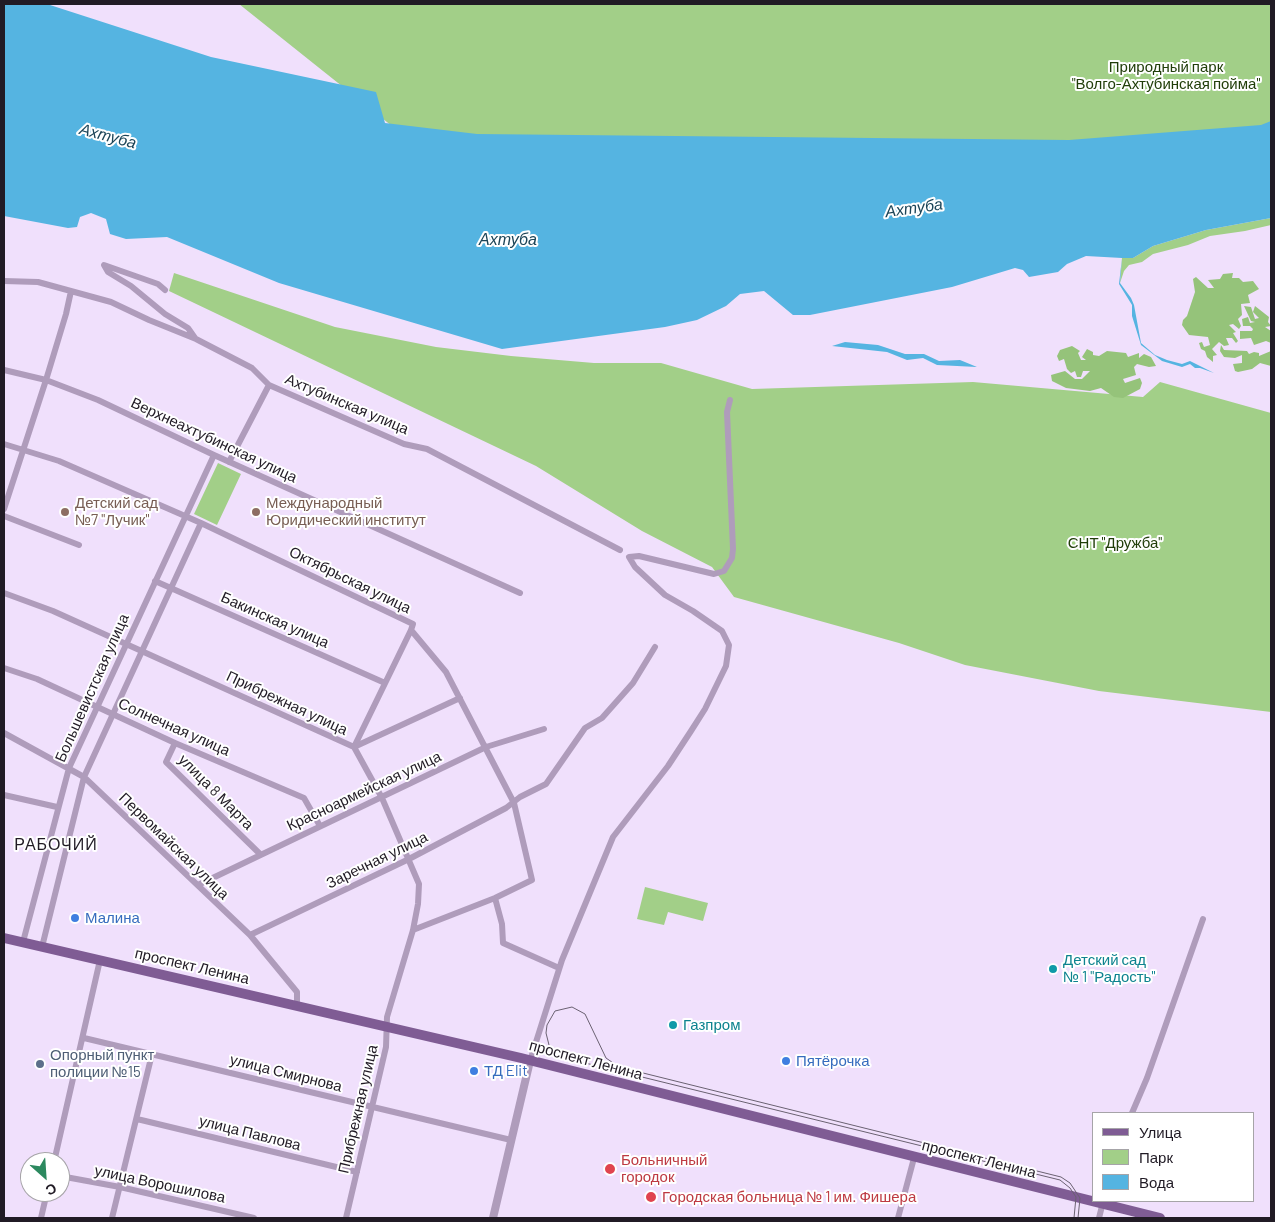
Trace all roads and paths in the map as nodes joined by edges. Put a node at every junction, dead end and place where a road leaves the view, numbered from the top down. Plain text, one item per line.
1 (4, 281) edge
2 (166, 290) dead end
3 (71, 291) junction
4 (196, 339) junction
5 (4, 370) edge
6 (46, 380) junction
7 (269, 385) junction
8 (730, 400) dead end
9 (4, 444) edge
10 (23, 448) junction
11 (214, 455) junction
12 (229, 462) junction
13 (4, 509) edge
14 (4, 516) edge
15 (186, 516) junction
16 (201, 523) junction
17 (79, 545) dead end
18 (620, 550) dead end
19 (155, 581) junction
20 (170, 587) junction
21 (4, 593) edge
22 (520, 593) dead end
23 (411, 630) junction
24 (126, 643) junction
25 (655, 647) dead end
26 (142, 650) junction
27 (4, 668) edge
28 (385, 683) junction
29 (460, 698) junction
30 (98, 706) junction
31 (113, 714) junction
32 (544, 729) dead end
33 (4, 733) edge
34 (174, 743) junction
35 (354, 747) junction
36 (486, 747) junction
37 (69, 768) junction
38 (84, 777) junction
39 (4, 794) edge
40 (382, 798) junction
41 (514, 803) junction
42 (57, 807) junction
43 (320, 826) junction
44 (260, 854) junction
45 (410, 859) junction
46 (198, 885) junction
47 (495, 898) junction
48 (1203, 919) dead end
49 (413, 930) junction
50 (250, 935) junction
51 (4, 938) edge
52 (22, 942) junction
53 (42, 947) junction
54 (100, 960) junction
55 (559, 968) junction
56 (297, 1006) junction
57 (387, 1027) junction
58 (84, 1038) junction
59 (152, 1054) junction
60 (530, 1061) junction
61 (373, 1107) junction
62 (1132, 1112) edge
63 (137, 1119) junction
64 (511, 1140) junction
65 (56, 1152) edge
66 (914, 1158) junction
67 (356, 1172) junction
68 (70, 1178) edge
69 (120, 1187) junction
70 (1092, 1199) edge
71 (44, 1202) edge
72 (1103, 1202) edge
73 (40, 1218) edge
74 (112, 1218) edge
75 (254, 1218) edge
76 (346, 1218) edge
77 (493, 1218) edge
78 (898, 1218) edge
79 (1099, 1218) edge
80 (1160, 1218) edge

1 - 3 street, Ахтубинская улица
2 - 4 street
3 - 4 street, Ахтубинская улица
3 - 6 street
4 - 7 street, Ахтубинская улица
5 - 6 street, Верхнеахтубинская улица
6 - 10 street
6 - 11 street, Верхнеахтубинская улица
7 - 12 street
7 - 18 street, Ахтубинская улица
8 - 55 street
9 - 10 street, Октябрьская улица
10 - 13 street
10 - 15 street, Октябрьская улица
11 - 12 street, Верхнеахтубинская улица
11 - 15 street, Большевистская улица
12 - 22 street, Верхнеахтубинская улица
14 - 17 street
15 - 16 street, Октябрьская улица
15 - 19 street, Большевистская улица
16 - 20 street, Большевистская улица
16 - 23 street, Октябрьская улица
19 - 20 street, Бакинская улица
19 - 24 street, Большевистская улица
20 - 26 street, Большевистская улица
20 - 28 street, Бакинская улица
21 - 24 street, Прибрежная улица
23 - 28 street
23 - 29 street, Октябрьская улица
24 - 26 street, Прибрежная улица
24 - 30 street, Большевистская улица
25 - 41 street, Заречная улица
26 - 31 street, Большевистская улица
26 - 35 street, Прибрежная улица
27 - 30 street, Солнечная улица
28 - 35 street
29 - 35 street
29 - 36 street, Октябрьская улица
30 - 31 street, Солнечная улица
30 - 37 street, Большевистская улица
31 - 34 street, Солнечная улица
31 - 38 street, Большевистская улица
32 - 36 street, Красноармейская улица
33 - 37 street, Первомайская улица
34 - 43 street, Солнечная улица
34 - 44 street, улица 8 Марта
35 - 40 street, Прибрежная улица
36 - 40 street, Красноармейская улица
36 - 41 street, Октябрьская улица
37 - 38 street, Первомайская улица
37 - 42 street, Большевистская улица
38 - 46 street, Первомайская улица
38 - 53 street, Большевистская улица
39 - 42 street
40 - 43 street, Красноармейская улица
40 - 45 street, Прибрежная улица
41 - 45 street, Заречная улица
41 - 47 street, Октябрьская улица
42 - 52 street, Большевистская улица
43 - 44 street, Красноармейская улица
44 - 46 street, Красноармейская улица
45 - 49 street, Прибрежная улица
45 - 50 street, Заречная улица
46 - 50 street, Первомайская улица
47 - 49 street, Октябрьская улица
47 - 55 street
48 - 62 street
49 - 57 street, Прибрежная улица
50 - 56 street, Первомайская улица
51 - 52 main road, проспект Ленина
52 - 53 main road, проспект Ленина
53 - 54 main road, проспект Ленина
54 - 56 main road, проспект Ленина
54 - 58 street
55 - 60 street
56 - 57 main road, проспект Ленина
57 - 60 main road, проспект Ленина
57 - 61 street, Прибрежная улица
58 - 59 street, улица Смирнова
58 - 65 street
59 - 61 street, улица Смирнова
59 - 63 street
60 - 64 street
60 - 66 main road, проспект Ленина
61 - 64 street, улица Смирнова
61 - 67 street, Прибрежная улица
63 - 67 street, улица Павлова
63 - 69 street
64 - 77 street
66 - 70 main road, проспект Ленина
66 - 78 street
67 - 76 street, Прибрежная улица
68 - 69 street, улица Ворошилова
69 - 74 street
69 - 75 street, улица Ворошилова
71 - 73 street
72 - 79 street
72 - 80 main road, проспект Ленина

